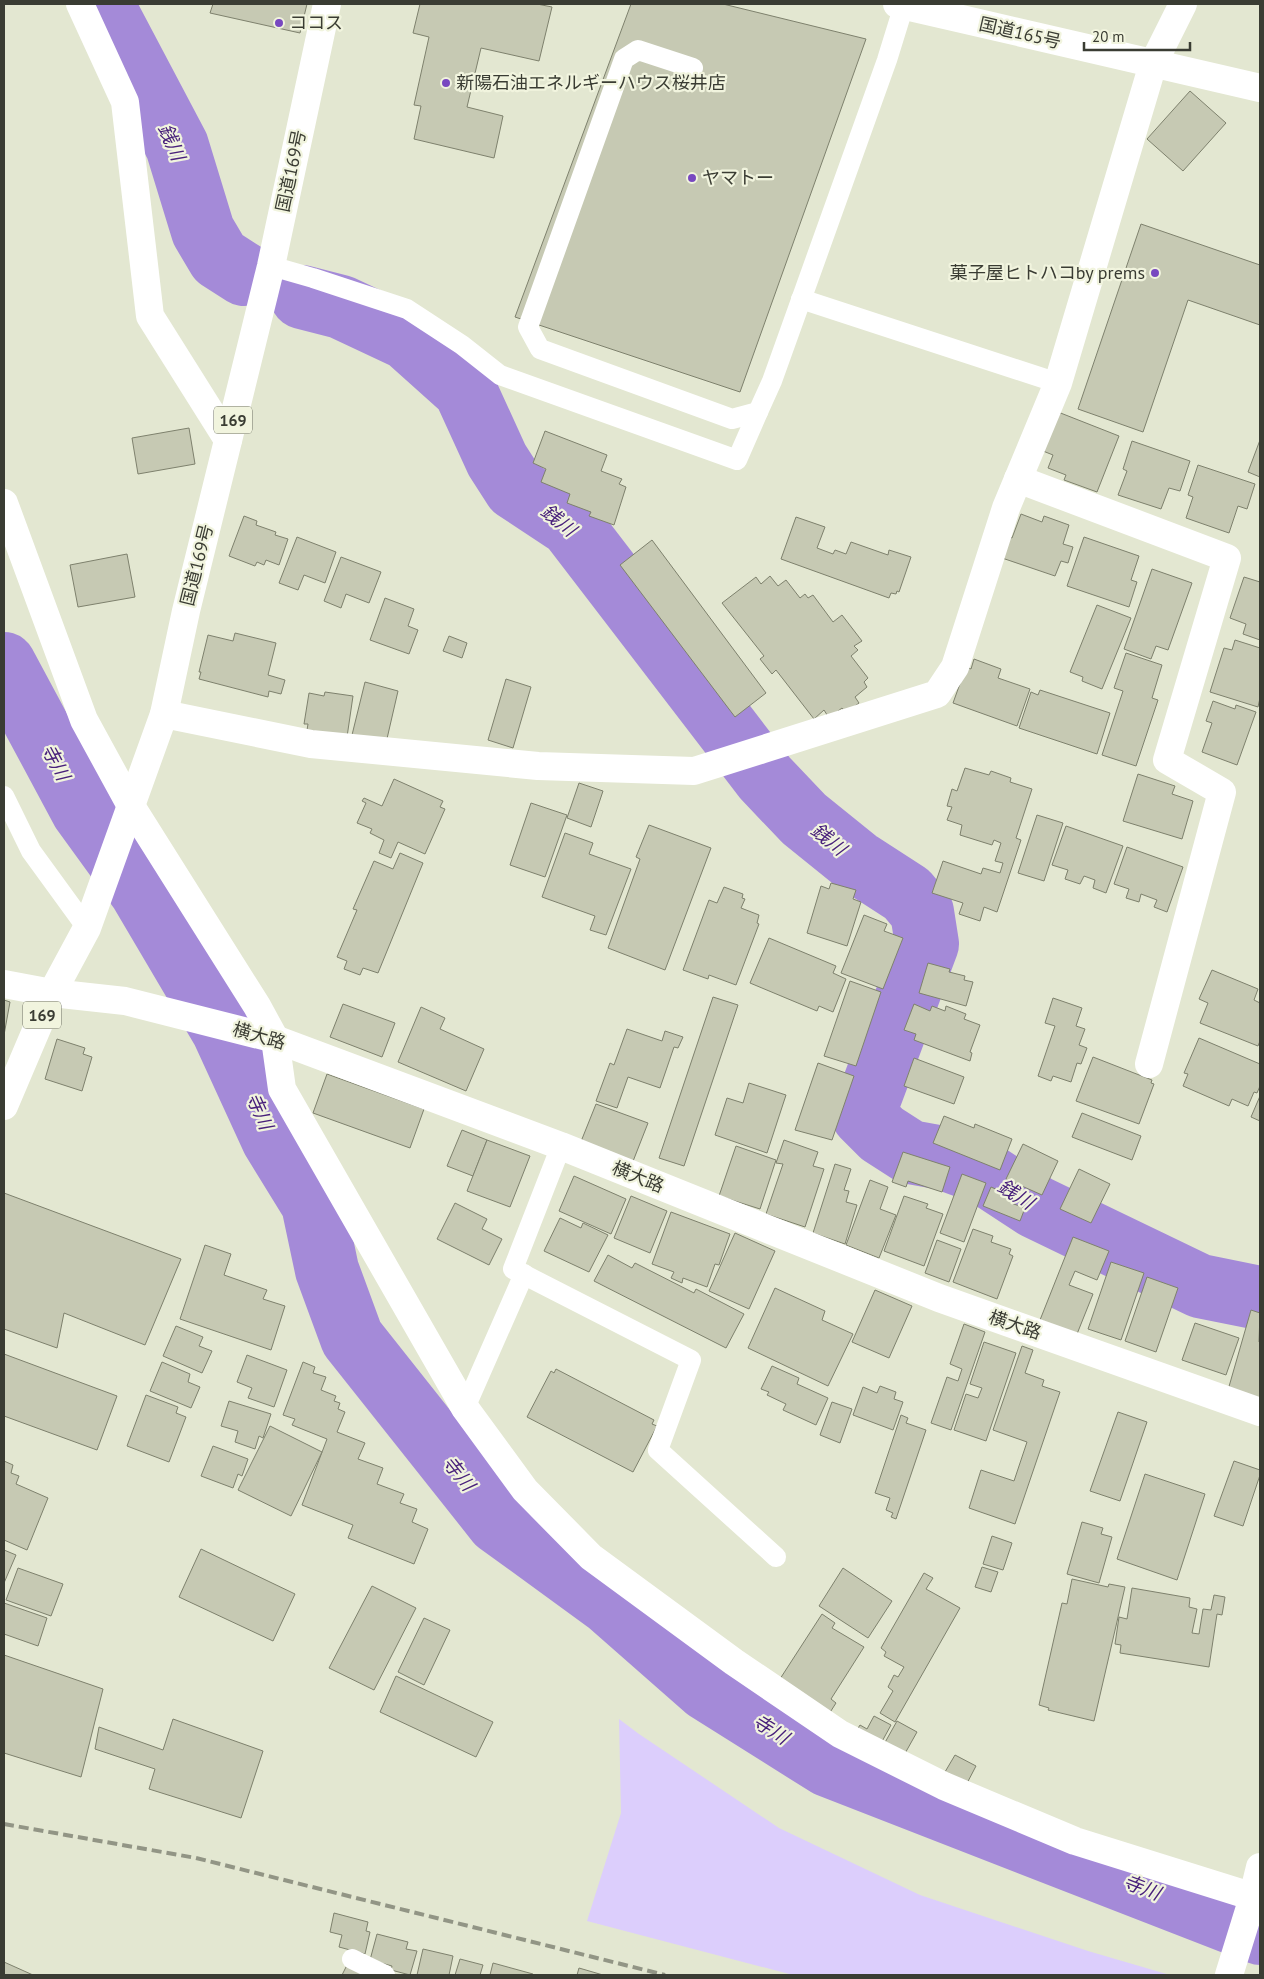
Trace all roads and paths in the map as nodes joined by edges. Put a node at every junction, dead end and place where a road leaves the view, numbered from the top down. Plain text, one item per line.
1 (80, 4) edge
2 (327, 4) edge
3 (1183, 4) edge
4 (901, 5) edge
5 (1153, 64) junction
6 (693, 68) dead end
7 (1260, 88) edge
8 (270, 266) junction
9 (801, 299) junction
10 (1058, 383) junction
11 (758, 412) junction
12 (228, 440) junction
13 (1018, 479) junction
14 (4, 503) edge
15 (164, 714) junction
16 (4, 796) edge
17 (132, 806) junction
18 (87, 928) junction
19 (4, 984) edge
20 (52, 992) junction
21 (266, 1036) junction
22 (1149, 1064) dead end
23 (4, 1106) edge
24 (561, 1146) junction
25 (524, 1274) junction
26 (465, 1408) junction
27 (1260, 1412) edge
28 (776, 1558) dead end
29 (1260, 1867) edge
30 (1255, 1900) edge
31 (352, 1959) dead end
32 (385, 1975) edge
33 (1229, 1975) edge

1 - 12 main road
2 - 8 main road, 国道169号 / 169
3 - 5 main road
4 - 5 main road, 国道165号
4 - 9 lane
5 - 7 main road, 国道165号
5 - 10 main road
6 - 11 lane
8 - 11 lane
8 - 12 main road, 国道169号 / 169
9 - 10 lane
9 - 11 lane
10 - 13 main road
12 - 15 main road, 国道169号 / 169
13 - 15 main road
13 - 22 main road
14 - 17 main road
15 - 17 main road, 国道169号 / 169
16 - 18 lane
17 - 18 main road, 国道169号 / 169
17 - 21 main road
18 - 20 main road, 国道169号 / 169
19 - 20 main road, 横大路
20 - 21 main road, 横大路
20 - 23 main road, 国道169号 / 169
21 - 24 main road, 横大路
21 - 26 main road
24 - 25 lane
24 - 27 main road, 横大路
25 - 26 lane
25 - 28 lane
26 - 30 main road
29 - 30 main road
30 - 33 main road
31 - 32 lane

